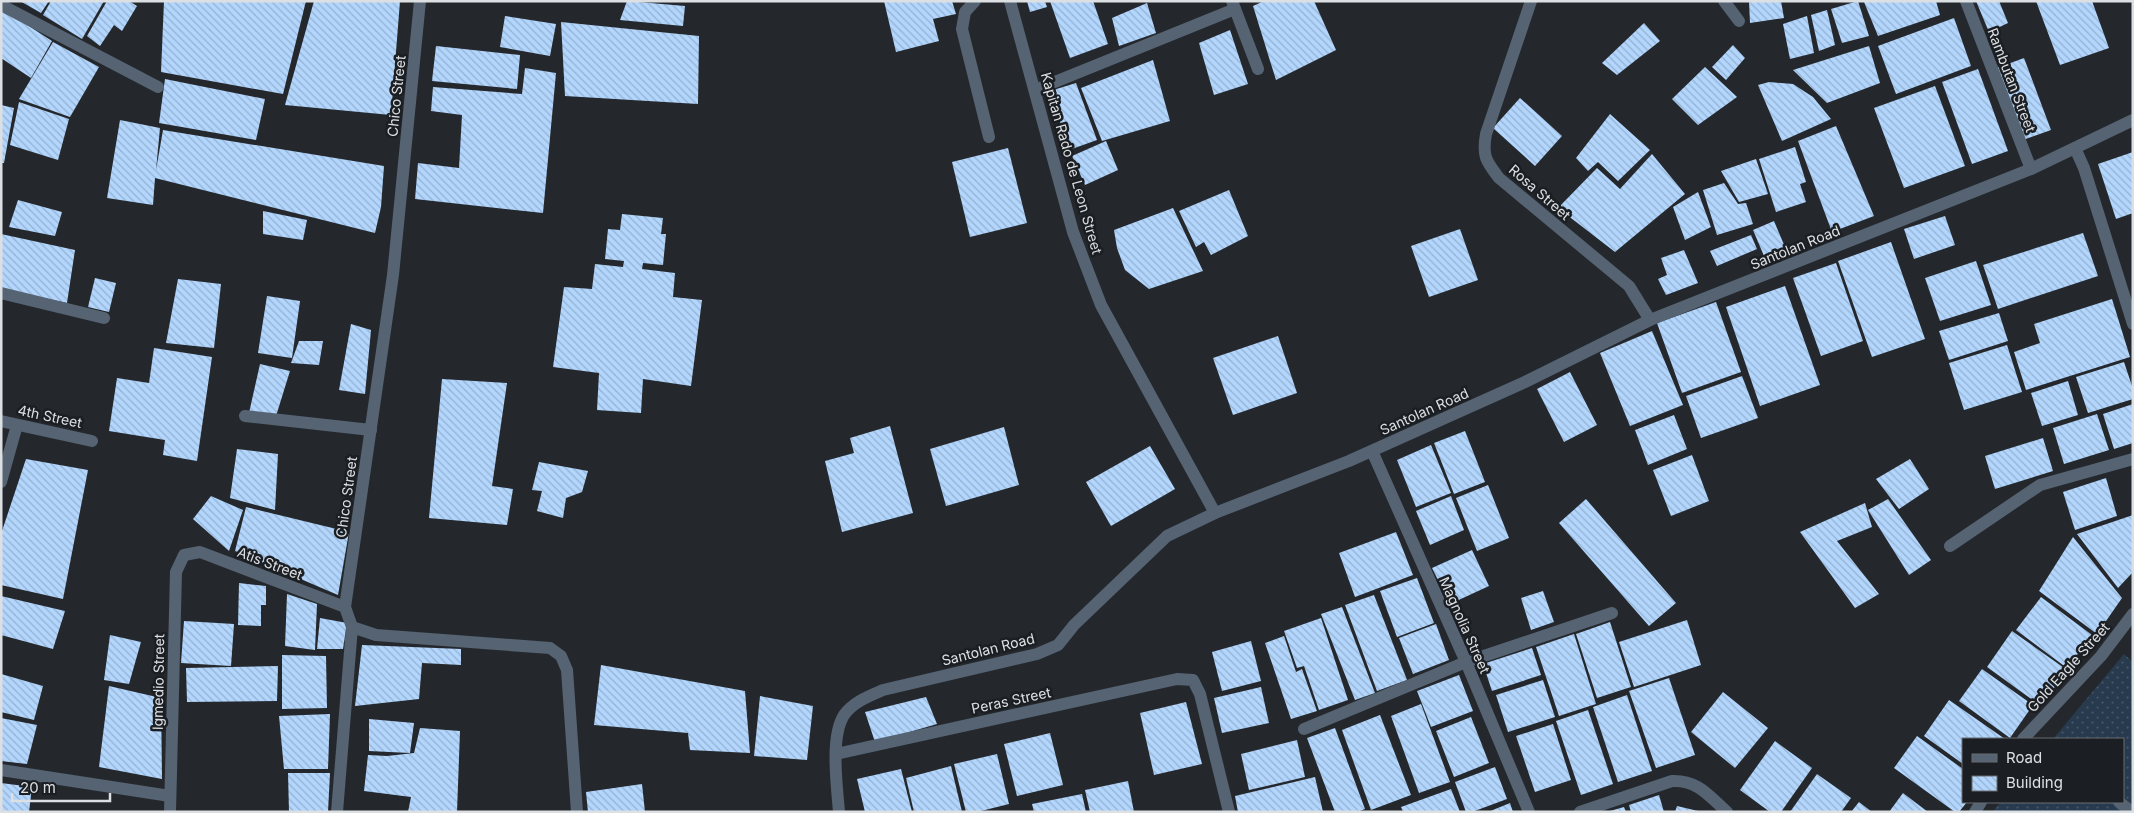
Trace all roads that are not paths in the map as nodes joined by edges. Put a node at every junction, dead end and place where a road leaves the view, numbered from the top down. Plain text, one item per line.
1 (420, 1) edge
2 (975, 1) edge
3 (1010, 1) edge
4 (1531, 1) edge
5 (1724, 1) edge
6 (1966, 1) edge
7 (1, 5) edge
8 (1233, 5) edge
9 (1739, 21) dead end
10 (1258, 69) dead end
11 (158, 88) dead end
12 (1035, 90) junction
13 (2133, 120) edge
14 (988, 137) dead end
15 (2075, 148) junction
16 (2031, 170) junction
17 (1, 293) edge
18 (104, 318) dead end
19 (1650, 320) junction
20 (2133, 324) edge
21 (245, 416) dead end
22 (1, 421) edge
23 (17, 426) junction
24 (372, 430) junction
25 (92, 441) dead end
26 (1372, 451) junction
27 (2133, 459) edge
28 (1, 482) edge
29 (1215, 513) junction
30 (1950, 546) dead end
31 (184, 555) joint
32 (345, 607) junction
33 (1612, 613) dead end
34 (2133, 614) edge
35 (352, 627) junction
36 (1466, 662) junction
37 (1304, 729) dead end
38 (2028, 738) edge
39 (836, 754) junction
40 (1, 770) edge
41 (170, 796) junction
42 (2120, 803) edge
43 (170, 812) edge
44 (336, 812) edge
45 (577, 812) edge
46 (838, 812) edge
47 (1229, 812) edge
48 (1529, 812) edge
49 (1580, 812) edge
50 (1727, 812) edge
51 (2132, 812) edge

1 - 24 street, Chico Street
2 - 14 street
3 - 12 street, Kapitan Rado de Leon Street
4 - 19 street, Rosa Street
5 - 9 street
6 - 16 street, Rambutan Street
7 - 11 street
8 - 10 street
8 - 12 street
12 - 29 street, Kapitan Rado de Leon Street
13 - 15 street, Santolan Road
15 - 16 street, Santolan Road
15 - 20 street
16 - 19 street, Santolan Road
17 - 18 street
19 - 26 street, Santolan Road
21 - 24 street
22 - 23 street, 4th Street
23 - 25 street, 4th Street
23 - 28 street
24 - 32 street, Chico Street
26 - 29 street, Santolan Road
26 - 36 street, Magnolia Street
27 - 30 street
29 - 39 street, Santolan Road
31 - 32 street, Atis Street
31 - 41 street, Igmedio Street
32 - 35 street, Chico Street
33 - 36 street
34 - 38 street, Gold Eagle Street
35 - 44 street
35 - 45 street
36 - 37 street
36 - 48 street, Magnolia Street
39 - 46 street, Santolan Road
39 - 47 street, Peras Street
40 - 41 street
41 - 43 street, Igmedio Street
42 - 51 street
49 - 50 street

